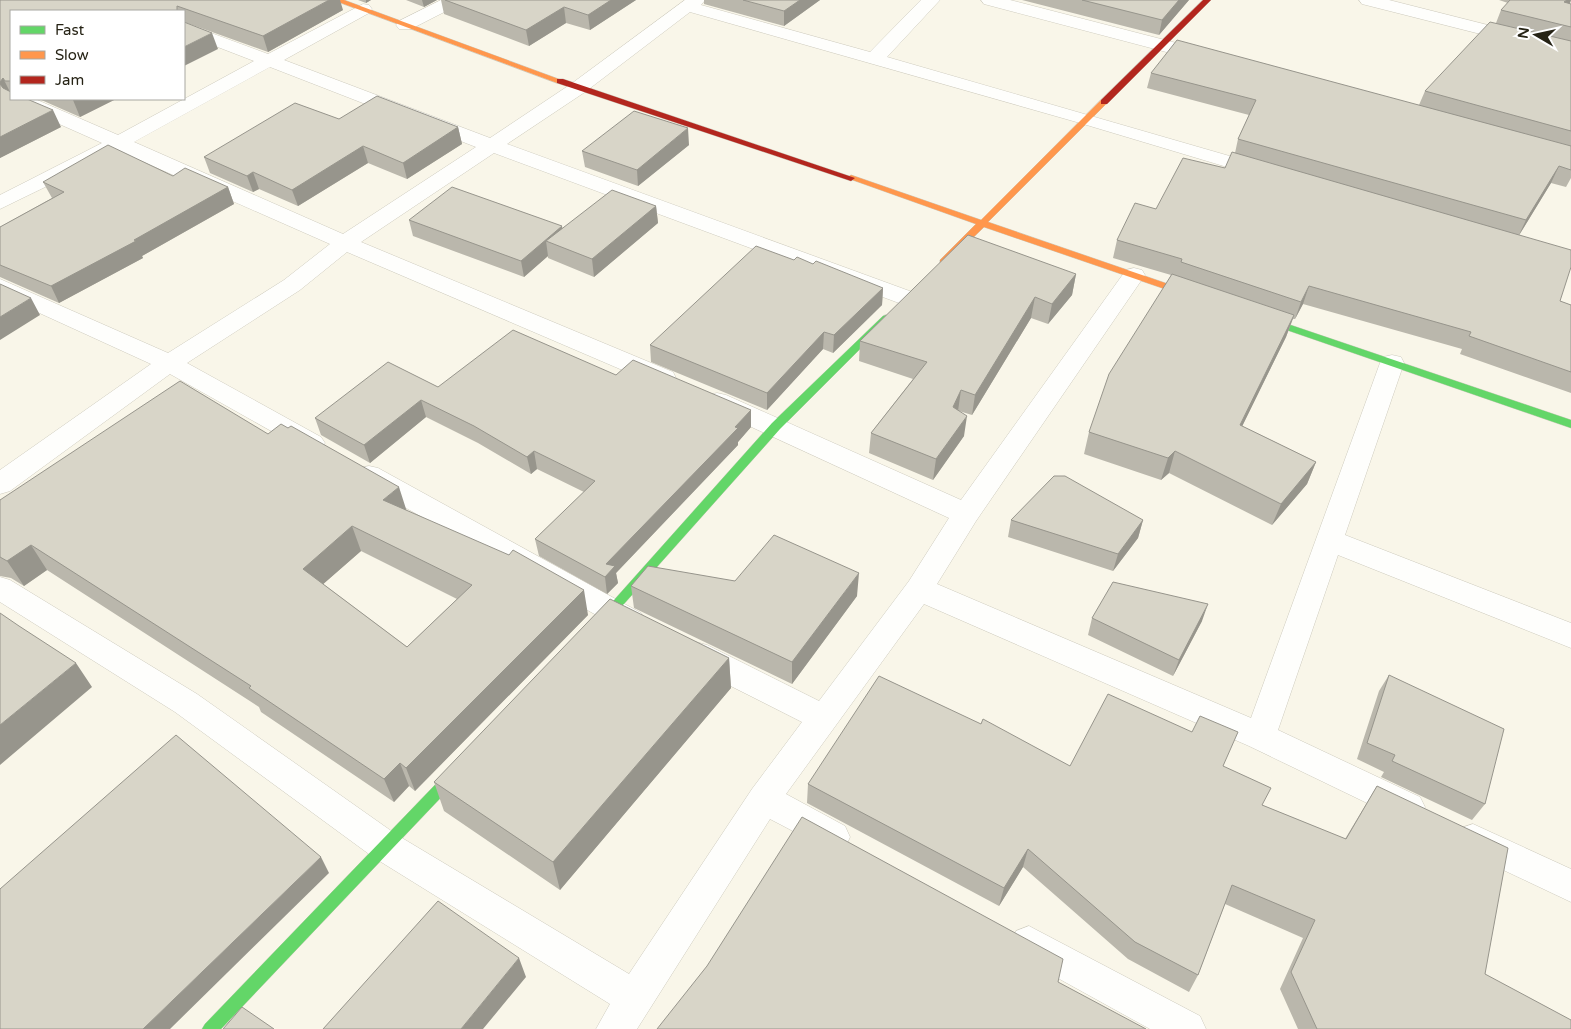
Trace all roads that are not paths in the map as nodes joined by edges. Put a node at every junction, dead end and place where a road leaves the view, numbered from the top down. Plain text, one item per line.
1 (337, 0) edge
2 (454, 0) edge
3 (932, 0) edge
4 (990, 0) edge
5 (1207, 0) edge
6 (1368, 0) edge
7 (691, 3) edge
8 (363, 9) junction
9 (405, 25) junction
10 (185, 28) edge
11 (1163, 44) junction
12 (1567, 46) edge
13 (874, 58) junction
14 (270, 60) junction
15 (1222, 60) edge
16 (578, 88) junction
17 (21, 100) edge
18 (1087, 119) junction
19 (120, 142) junction
20 (493, 146) junction
21 (1282, 178) edge
22 (0, 203) edge
23 (983, 222) junction
24 (346, 243) junction
25 (934, 270) edge
26 (1134, 275) junction
27 (0, 286) edge
28 (1208, 300) edge
29 (903, 301) joint
30 (1245, 313) edge
31 (169, 362) junction
32 (1392, 363) junction
33 (1571, 424) edge
34 (776, 426) junction
35 (0, 484) edge
36 (966, 514) junction
37 (1328, 540) junction
38 (0, 588) edge
39 (918, 589) junction
40 (611, 612) junction
41 (1571, 636) edge
42 (584, 640) edge
43 (822, 718) junction
44 (1260, 736) junction
45 (474, 754) edge
46 (764, 799) junction
47 (385, 846) junction
48 (859, 851) edge
49 (1571, 886) edge
50 (997, 926) edge
51 (636, 998) junction
52 (210, 1029) edge
53 (614, 1029) edge
54 (1187, 1029) edge

1 - 8 street
2 - 9 street
3 - 13 street
4 - 11 street
5 - 11 street
6 - 12 street
7 - 13 street
7 - 16 street
8 - 9 street
8 - 14 street
9 - 16 street
10 - 14 street
11 - 15 street
11 - 18 street
13 - 18 street
14 - 19 street
14 - 20 street
16 - 20 street
16 - 23 street
17 - 19 street
18 - 21 street
18 - 23 street
19 - 22 street
19 - 24 street
20 - 24 street
20 - 29 street
23 - 25 street
23 - 26 street
24 - 31 street
24 - 34 street
26 - 28 street
26 - 36 street
27 - 31 street
29 - 34 street
30 - 32 street
31 - 35 street
31 - 40 street
32 - 33 street
32 - 37 street
34 - 36 street
34 - 40 street
36 - 39 street
37 - 41 street
37 - 44 street
38 - 47 street
39 - 43 street
39 - 44 street
40 - 42 street
40 - 43 street
43 - 46 street
44 - 49 street
45 - 47 street
46 - 48 street
46 - 51 street
47 - 51 street
47 - 52 street
50 - 54 street
51 - 53 street

